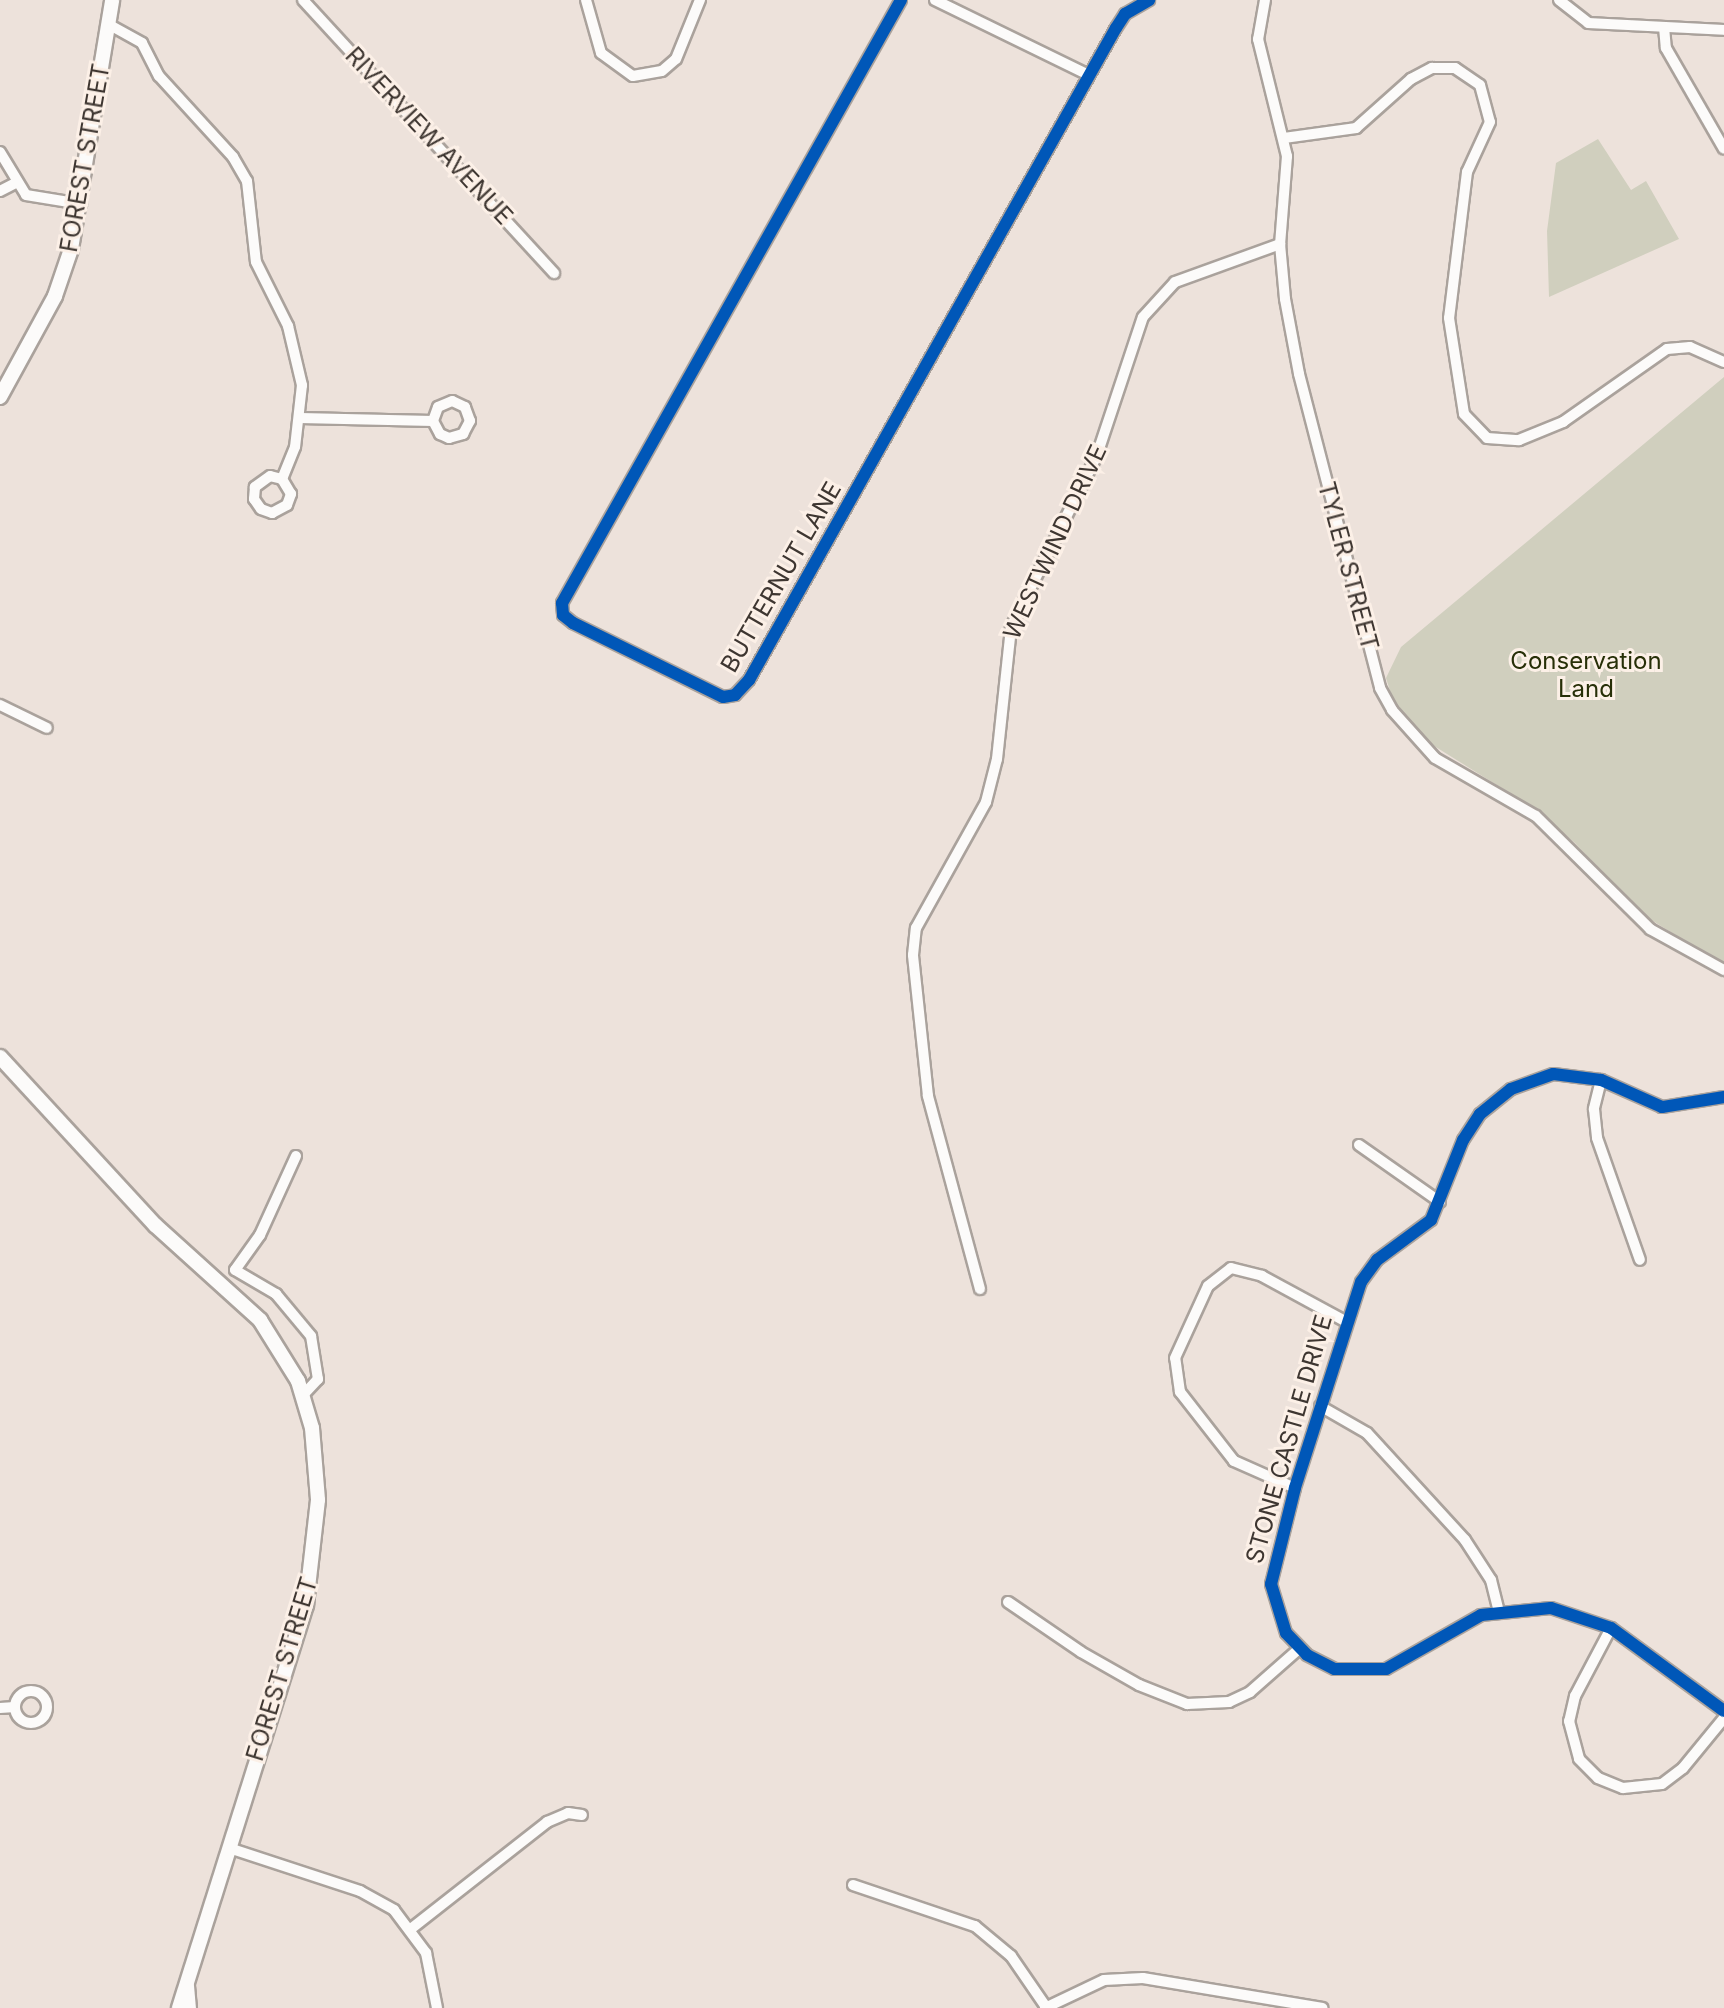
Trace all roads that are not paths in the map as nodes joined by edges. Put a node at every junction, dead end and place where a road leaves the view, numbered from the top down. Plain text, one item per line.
1 (112, 0) edge
2 (303, 0) edge
3 (586, 0) edge
4 (700, 0) edge
5 (901, 0) edge
6 (935, 0) edge
7 (1149, 0) edge
8 (1265, 0) edge
9 (1559, 0) edge
10 (108, 24) junction
11 (1664, 27) junction
12 (1724, 30) edge
13 (1089, 75) junction
14 (1284, 138) junction
15 (1724, 149) edge
16 (0, 152) edge
17 (16, 183) junction
18 (0, 191) edge
19 (81, 204) junction
20 (1280, 244) junction
21 (554, 273) dead end
22 (1724, 362) edge
23 (0, 397) edge
24 (300, 418) junction
25 (433, 421) dead end
26 (282, 479) dead end
27 (0, 705) edge
28 (47, 728) dead end
29 (1724, 970) edge
30 (0, 1057) edge
31 (1601, 1080) junction
32 (1724, 1097) edge
33 (1359, 1145) dead end
34 (296, 1156) dead end
35 (1440, 1202) junction
36 (1640, 1260) dead end
37 (235, 1270) junction
38 (226, 1285) junction
39 (980, 1289) dead end
40 (1345, 1321) junction
41 (303, 1395) junction
42 (1320, 1406) junction
43 (1295, 1488) junction
44 (1008, 1602) dead end
45 (1499, 1611) junction
46 (1611, 1628) junction
47 (1299, 1649) junction
48 (15, 1707) dead end
49 (0, 1708) edge
50 (1724, 1711) edge
51 (1724, 1718) edge
52 (582, 1815) dead end
53 (229, 1848) junction
54 (853, 1885) dead end
55 (412, 1928) junction
56 (188, 1980) junction
57 (179, 2008) edge
58 (191, 2008) edge
59 (437, 2008) edge
60 (1046, 2008) edge
61 (1323, 2008) edge

1 - 10 street, FOREST STREET
2 - 21 street, RIVERVIEW AVENUE
3 - 4 street
5 - 13 street, BUTTERNUT LANE
6 - 13 street
7 - 13 street, BUTTERNUT LANE
8 - 14 street, TYLER STREET
9 - 11 street
10 - 19 street, FOREST STREET
10 - 24 street
11 - 12 street
11 - 15 street
14 - 20 street, TYLER STREET
14 - 22 street
16 - 17 street
17 - 18 street
17 - 19 street
19 - 23 street, FOREST STREET
20 - 29 street, TYLER STREET
20 - 39 street, WESTWIND DRIVE
24 - 25 street
24 - 26 street
27 - 28 street
30 - 38 street, FOREST STREET
31 - 32 street, STONE CASTLE DRIVE
31 - 35 street, STONE CASTLE DRIVE
31 - 36 street
33 - 35 street
34 - 37 street
35 - 40 street, STONE CASTLE DRIVE
37 - 38 street
37 - 41 street
38 - 41 street, FOREST STREET
40 - 42 street, STONE CASTLE DRIVE
40 - 43 street
41 - 53 street, FOREST STREET
42 - 43 street, STONE CASTLE DRIVE
42 - 45 street
43 - 47 street, STONE CASTLE DRIVE
44 - 47 street
45 - 46 street
45 - 47 street
46 - 50 street
46 - 51 street
48 - 49 street
52 - 55 street
53 - 55 street
53 - 56 street, FOREST STREET
54 - 60 street
55 - 59 street
56 - 57 street, FOREST STREET
56 - 58 street
60 - 61 street

